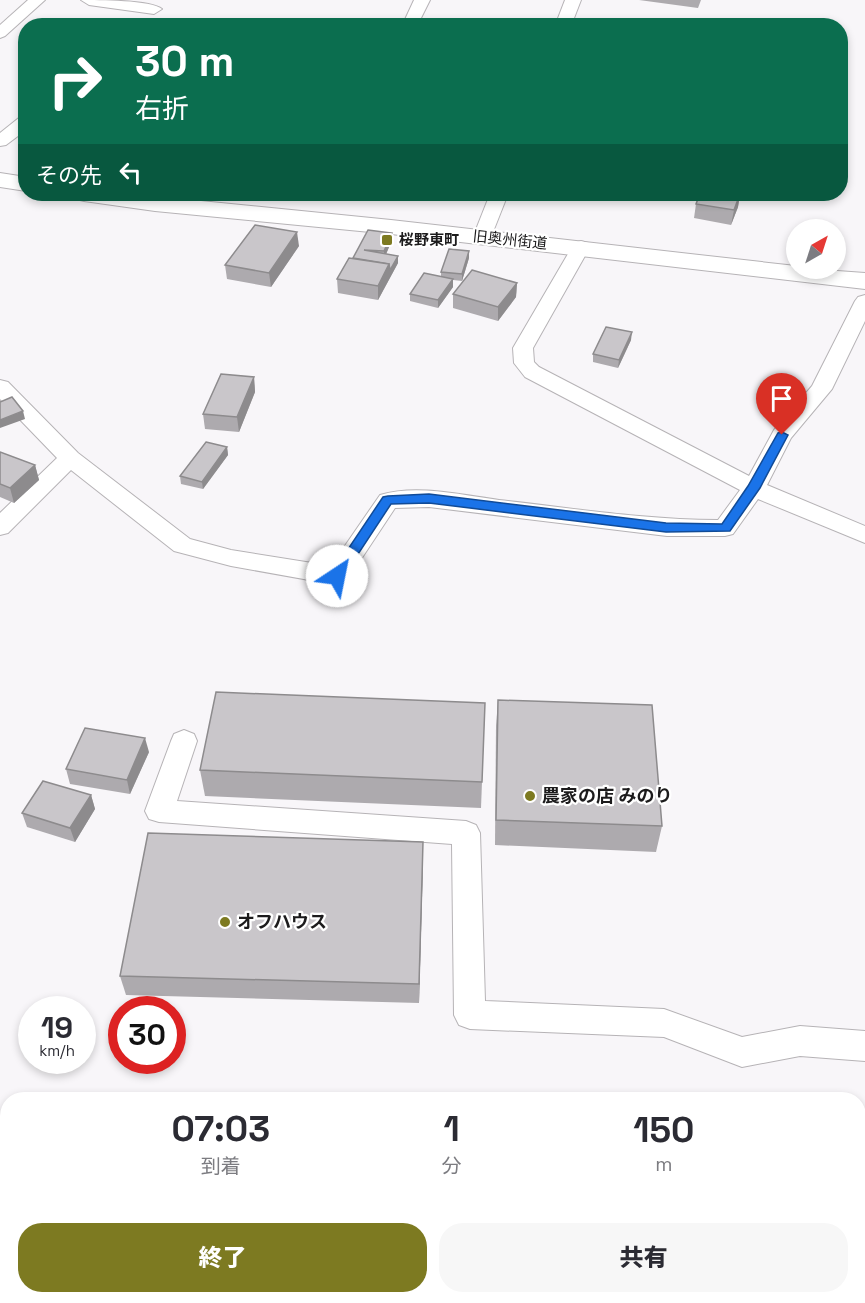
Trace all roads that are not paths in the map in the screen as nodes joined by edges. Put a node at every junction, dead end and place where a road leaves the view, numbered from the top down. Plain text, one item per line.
1 (37, 0) edge
2 (89, 0) edge
3 (422, 0) edge
4 (573, 0) edge
5 (159, 5) edge
6 (146, 18) edge
7 (413, 18) edge
8 (566, 18) edge
9 (0, 33) edge
10 (18, 128) edge
11 (0, 141) edge
12 (0, 180) edge
13 (18, 183) edge
14 (133, 201) edge
15 (496, 201) edge
16 (482, 237) junction
17 (581, 247) junction
18 (865, 281) edge
19 (865, 302) edge
20 (0, 387) edge
21 (70, 458) junction
22 (754, 488) junction
23 (0, 527) edge
24 (865, 535) edge
25 (184, 741) dead end
26 (865, 1046) edge

1 - 9 street
2 - 5 street
3 - 7 street
4 - 8 street
5 - 6 street
10 - 11 street
12 - 13 street
14 - 16 street, 旧奥州街道
15 - 16 street
16 - 17 street, 旧奥州街道
17 - 18 street, 旧奥州街道
17 - 22 street
19 - 22 street
20 - 21 street
21 - 22 street
21 - 23 street
22 - 24 street
25 - 26 street

